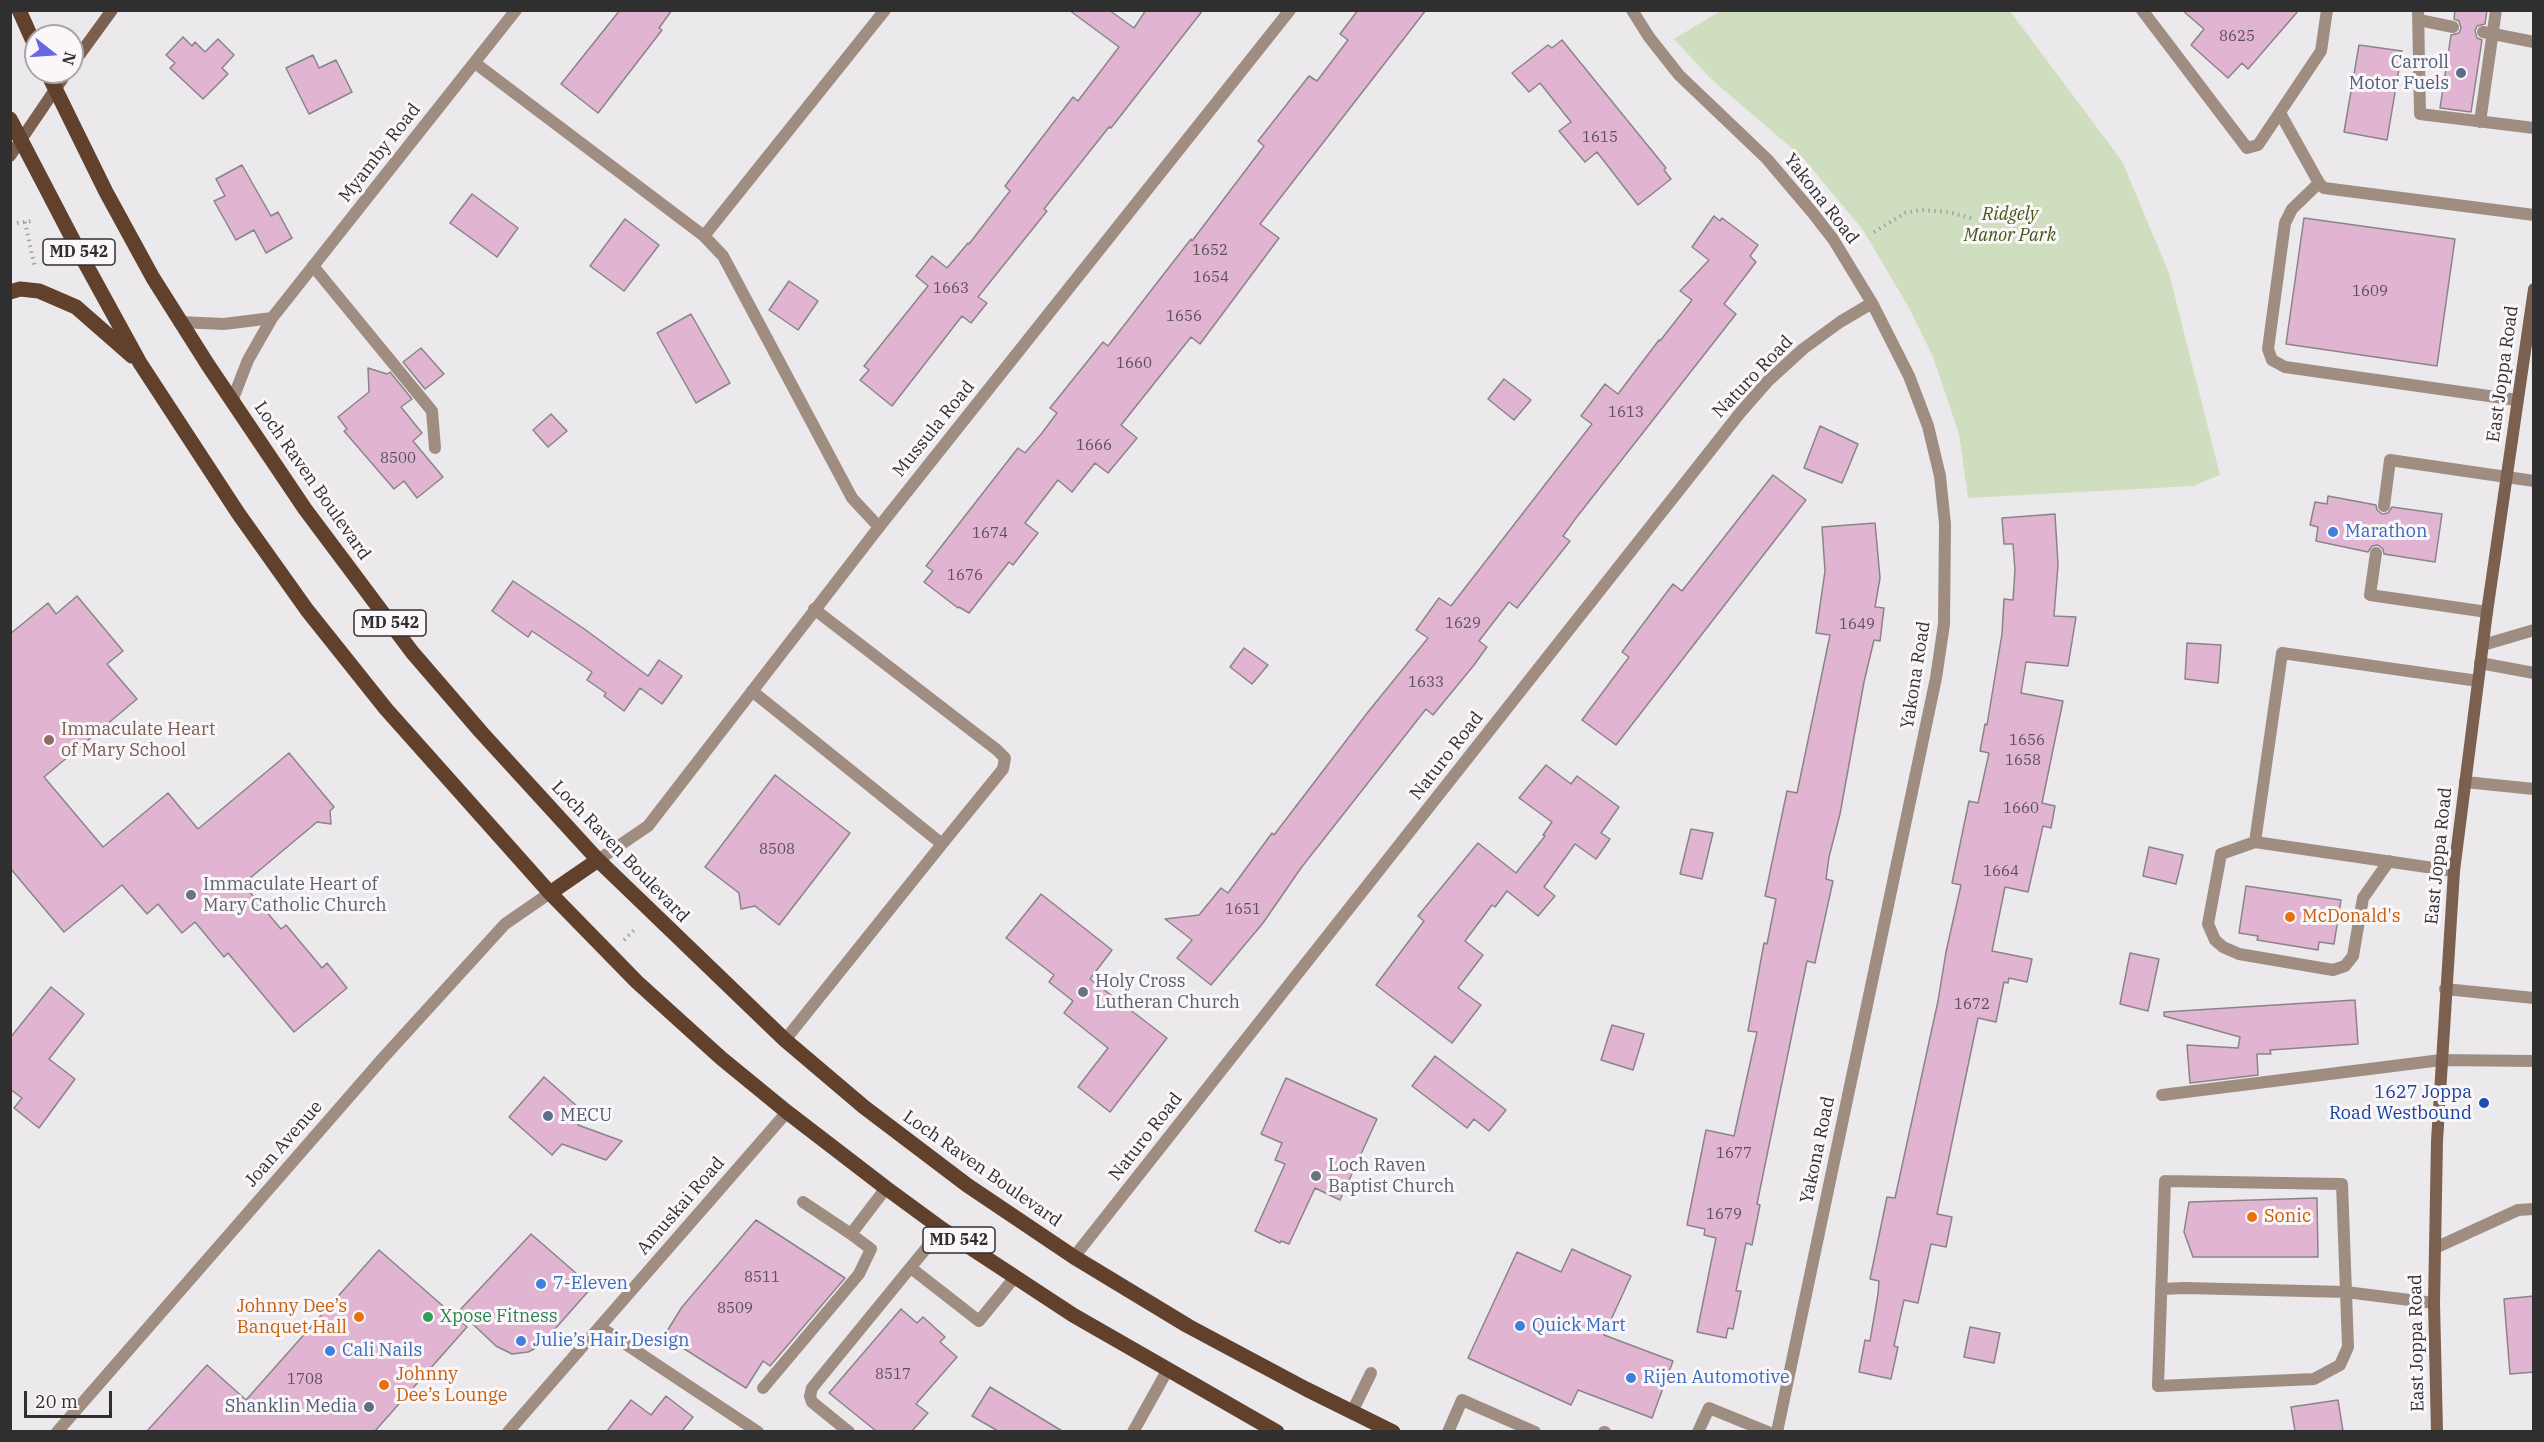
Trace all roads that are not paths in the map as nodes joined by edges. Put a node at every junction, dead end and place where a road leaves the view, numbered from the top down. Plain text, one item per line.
1 (19, 10) edge
2 (112, 10) edge
3 (516, 10) edge
4 (885, 10) edge
5 (1290, 10) edge
6 (1632, 10) edge
7 (2142, 10) edge
8 (2327, 10) edge
9 (2496, 10) edge
10 (2418, 16) edge
11 (25, 24) edge
12 (2453, 27) dead end
13 (2488, 33) junction
14 (2534, 42) edge
15 (84, 48) edge
16 (475, 63) junction
17 (52, 84) edge
18 (59, 84) edge
19 (55, 90) junction
20 (2280, 113) junction
21 (10, 119) edge
22 (2480, 122) junction
23 (2534, 128) edge
24 (20, 140) junction
25 (10, 156) edge
26 (2319, 183) junction
27 (2534, 215) edge
28 (704, 236) junction
29 (313, 266) junction
30 (2534, 289) edge
31 (10, 292) edge
32 (1872, 303) junction
33 (272, 318) junction
34 (180, 322) junction
35 (2531, 324) edge
36 (140, 363) junction
37 (2517, 399) junction
38 (232, 400) junction
39 (435, 448) dead end
40 (2506, 477) junction
41 (2534, 481) edge
42 (2384, 506) dead end
43 (879, 527) junction
44 (2376, 553) dead end
45 (814, 609) junction
46 (2487, 612) junction
47 (2534, 630) edge
48 (2483, 645) junction
49 (2480, 663) junction
50 (2534, 674) edge
51 (2478, 681) junction
52 (752, 691) junction
53 (2464, 782) junction
54 (2534, 789) edge
55 (2255, 842) junction
56 (942, 844) junction
57 (598, 860) junction
58 (2390, 861) junction
59 (2454, 871) junction
60 (550, 893) junction
61 (2445, 989) junction
62 (2534, 998) edge
63 (785, 1040) junction
64 (2440, 1060) junction
65 (2534, 1061) edge
66 (2162, 1095) dead end
67 (787, 1112) junction
68 (886, 1188) junction
69 (803, 1202) dead end
70 (2534, 1209) edge
71 (942, 1229) junction
72 (851, 1234) junction
73 (2435, 1248) junction
74 (1074, 1257) junction
75 (910, 1268) junction
76 (1015, 1277) junction
77 (2161, 1289) junction
78 (2346, 1292) junction
79 (2434, 1303) junction
80 (600, 1327) junction
81 (1167, 1371) junction
82 (1371, 1373) dead end
83 (762, 1388) dead end
84 (1352, 1412) junction
85 (57, 1431) edge
86 (508, 1431) edge
87 (758, 1431) edge
88 (849, 1431) edge
89 (1133, 1431) edge
90 (1277, 1431) edge
91 (1393, 1431) edge
92 (1448, 1431) edge
93 (1535, 1431) edge
94 (1698, 1431) edge
95 (1768, 1431) edge
96 (1777, 1431) edge
97 (2437, 1431) edge

1 - 11 main road
2 - 15 main road
3 - 16 street, Myamby Road
4 - 28 street
5 - 43 street, Mussula Road
6 - 32 street, Yakona Road
7 - 20 street
8 - 20 street
9 - 13 street
10 - 12 street
10 - 22 street
13 - 14 street
13 - 22 street
16 - 28 street
16 - 29 street, Myamby Road
17 - 19 main road, Loch Raven Boulevard / MD 542
18 - 19 main road
19 - 24 main road
19 - 34 main road, Loch Raven Boulevard / MD 542
20 - 26 street
21 - 24 main road, MD 542
22 - 23 street
24 - 25 main road
24 - 36 main road, MD 542
26 - 27 street
26 - 37 street
28 - 43 street
29 - 33 street, Myamby Road
29 - 39 street
30 - 35 main road, East Joppa Road
31 - 36 main road
32 - 74 street, Naturo Road
32 - 96 street, Yakona Road
33 - 34 street
33 - 38 street, Myamby Road
34 - 38 main road, Loch Raven Boulevard / MD 542
35 - 37 main road, East Joppa Road
36 - 60 main road, MD 542
37 - 40 main road, East Joppa Road
38 - 57 main road, Loch Raven Boulevard / MD 542
40 - 41 street
40 - 42 street
40 - 46 main road, East Joppa Road
43 - 45 street, Mussula Road
44 - 46 street
45 - 52 street, Mussula Road
45 - 56 street
46 - 48 main road, East Joppa Road
47 - 48 street
48 - 49 main road, East Joppa Road
49 - 50 street
49 - 51 main road, East Joppa Road
51 - 53 main road, East Joppa Road
51 - 55 street
52 - 56 street
52 - 57 street, Mussula Road
53 - 54 street
53 - 59 main road, East Joppa Road
55 - 58 street
55 - 58 street
56 - 63 street
57 - 60 main road
57 - 63 main road, Loch Raven Boulevard / MD 542
58 - 59 street
59 - 61 main road, East Joppa Road
60 - 67 main road, MD 542
60 - 85 street, Joan Avenue
61 - 62 street
61 - 64 main road, East Joppa Road
63 - 74 main road, Loch Raven Boulevard / MD 542
64 - 65 street
64 - 66 street
64 - 73 main road, East Joppa Road
67 - 68 main road, MD 542
67 - 80 street, Amuskai Road
68 - 71 main road, MD 542
68 - 72 street
69 - 72 street
70 - 73 street
71 - 75 street
71 - 76 main road, MD 542
72 - 83 street
73 - 79 main road, East Joppa Road
74 - 84 main road, Loch Raven Boulevard / MD 542
75 - 76 street
75 - 88 street
76 - 81 main road, MD 542
77 - 78 street
77 - 78 street
77 - 78 street
78 - 79 street
79 - 97 main road, East Joppa Road
80 - 86 street, Amuskai Road
80 - 87 street
81 - 89 street
81 - 90 main road, MD 542
82 - 84 street
84 - 91 main road, Loch Raven Boulevard / MD 542
92 - 93 street
94 - 95 street

